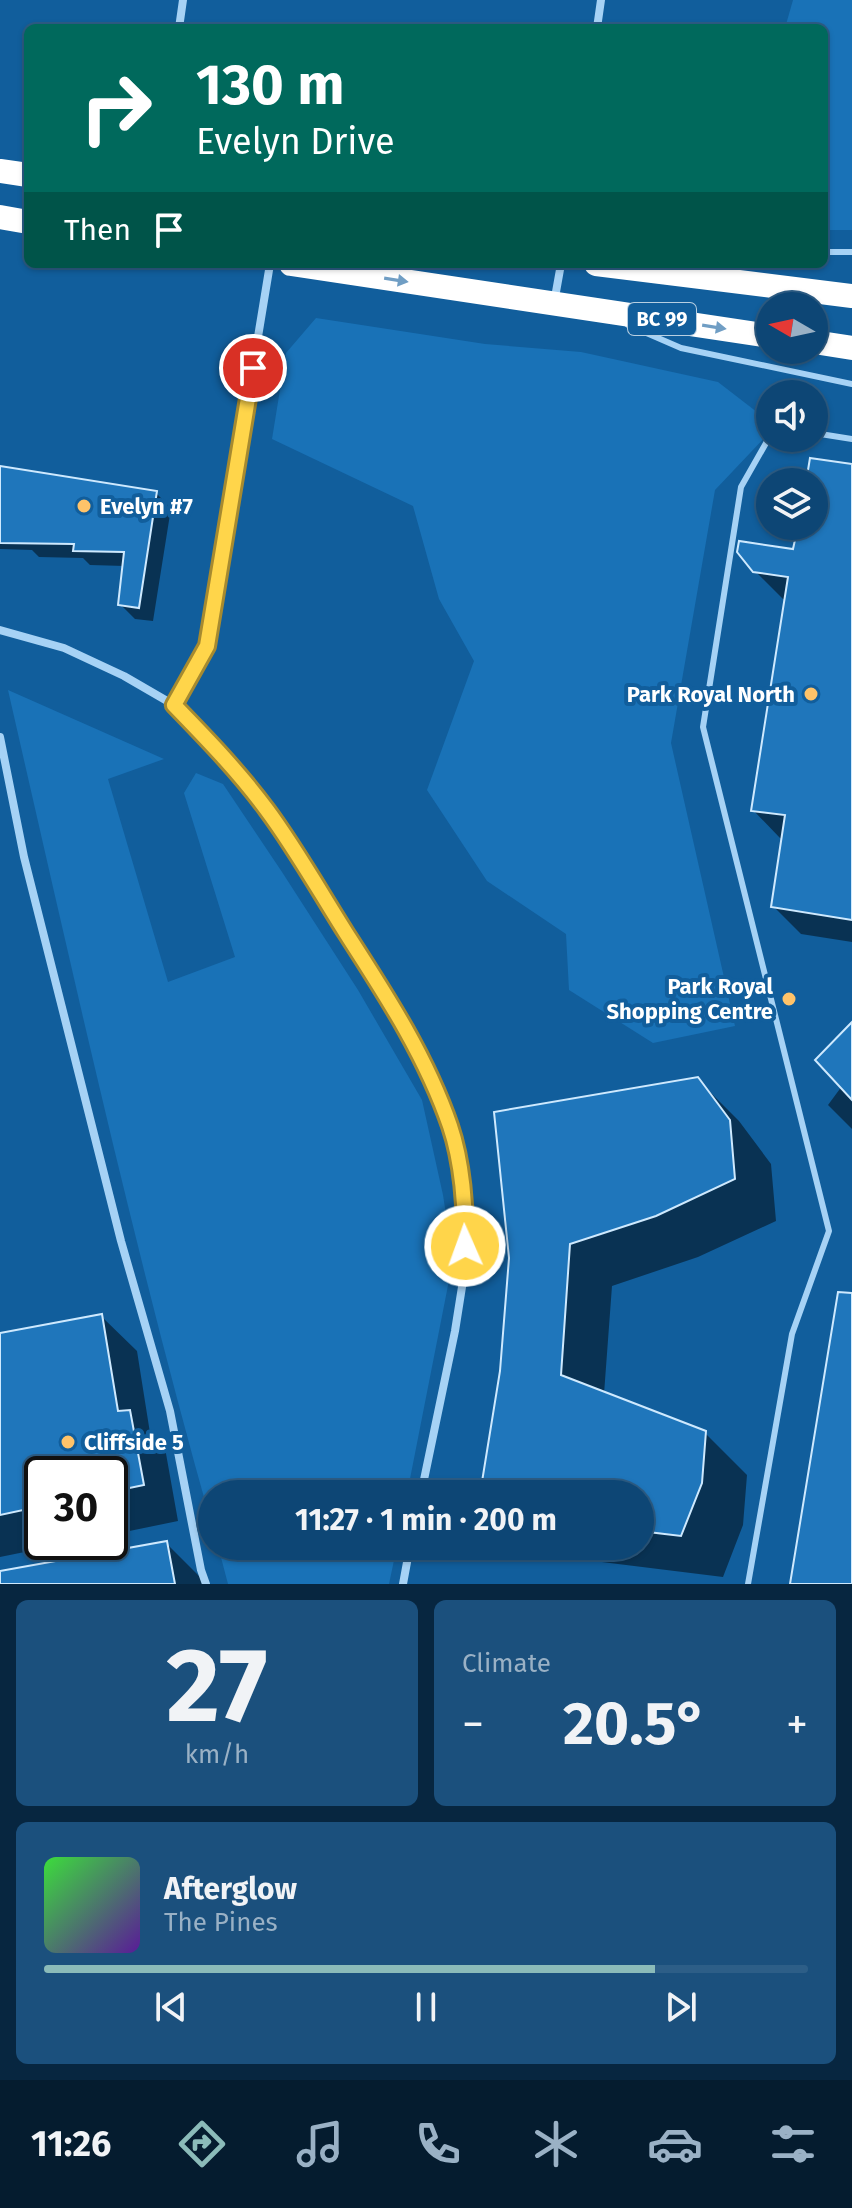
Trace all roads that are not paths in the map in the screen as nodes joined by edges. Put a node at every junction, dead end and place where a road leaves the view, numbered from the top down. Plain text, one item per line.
1 (183, 0) edge
2 (601, 0) edge
3 (180, 24) edge
4 (598, 24) edge
5 (0, 171) edge
6 (24, 174) edge
7 (0, 217) edge
8 (24, 221) edge
9 (828, 252) edge
10 (852, 252) edge
11 (269, 268) edge
12 (317, 268) edge
13 (560, 268) edge
14 (634, 268) edge
15 (852, 296) edge
16 (554, 305) junction
17 (592, 309) junction
18 (756, 334) edge
19 (828, 344) edge
20 (852, 348) edge
21 (852, 384) edge
22 (828, 435) edge
23 (852, 439) edge
24 (761, 452) edge
25 (0, 630) edge
26 (174, 705) junction
27 (0, 737) edge
28 (424, 1480) edge
29 (407, 1560) edge
30 (206, 1584) edge
31 (403, 1584) edge
32 (748, 1584) edge

1 - 3 street
2 - 4 street
5 - 6 highway
7 - 8 highway
9 - 10 lane
11 - 26 street
12 -> 16 highway, BC 99
13 - 16 street
14 - 15 highway, BC 99
16 - 17 highway, BC 99
17 -> 18 highway, BC 99
17 - 21 lane
19 - 20 highway
22 - 23 lane
24 - 32 lane
25 - 26 street
26 - 28 street
27 - 30 street
29 - 31 street

